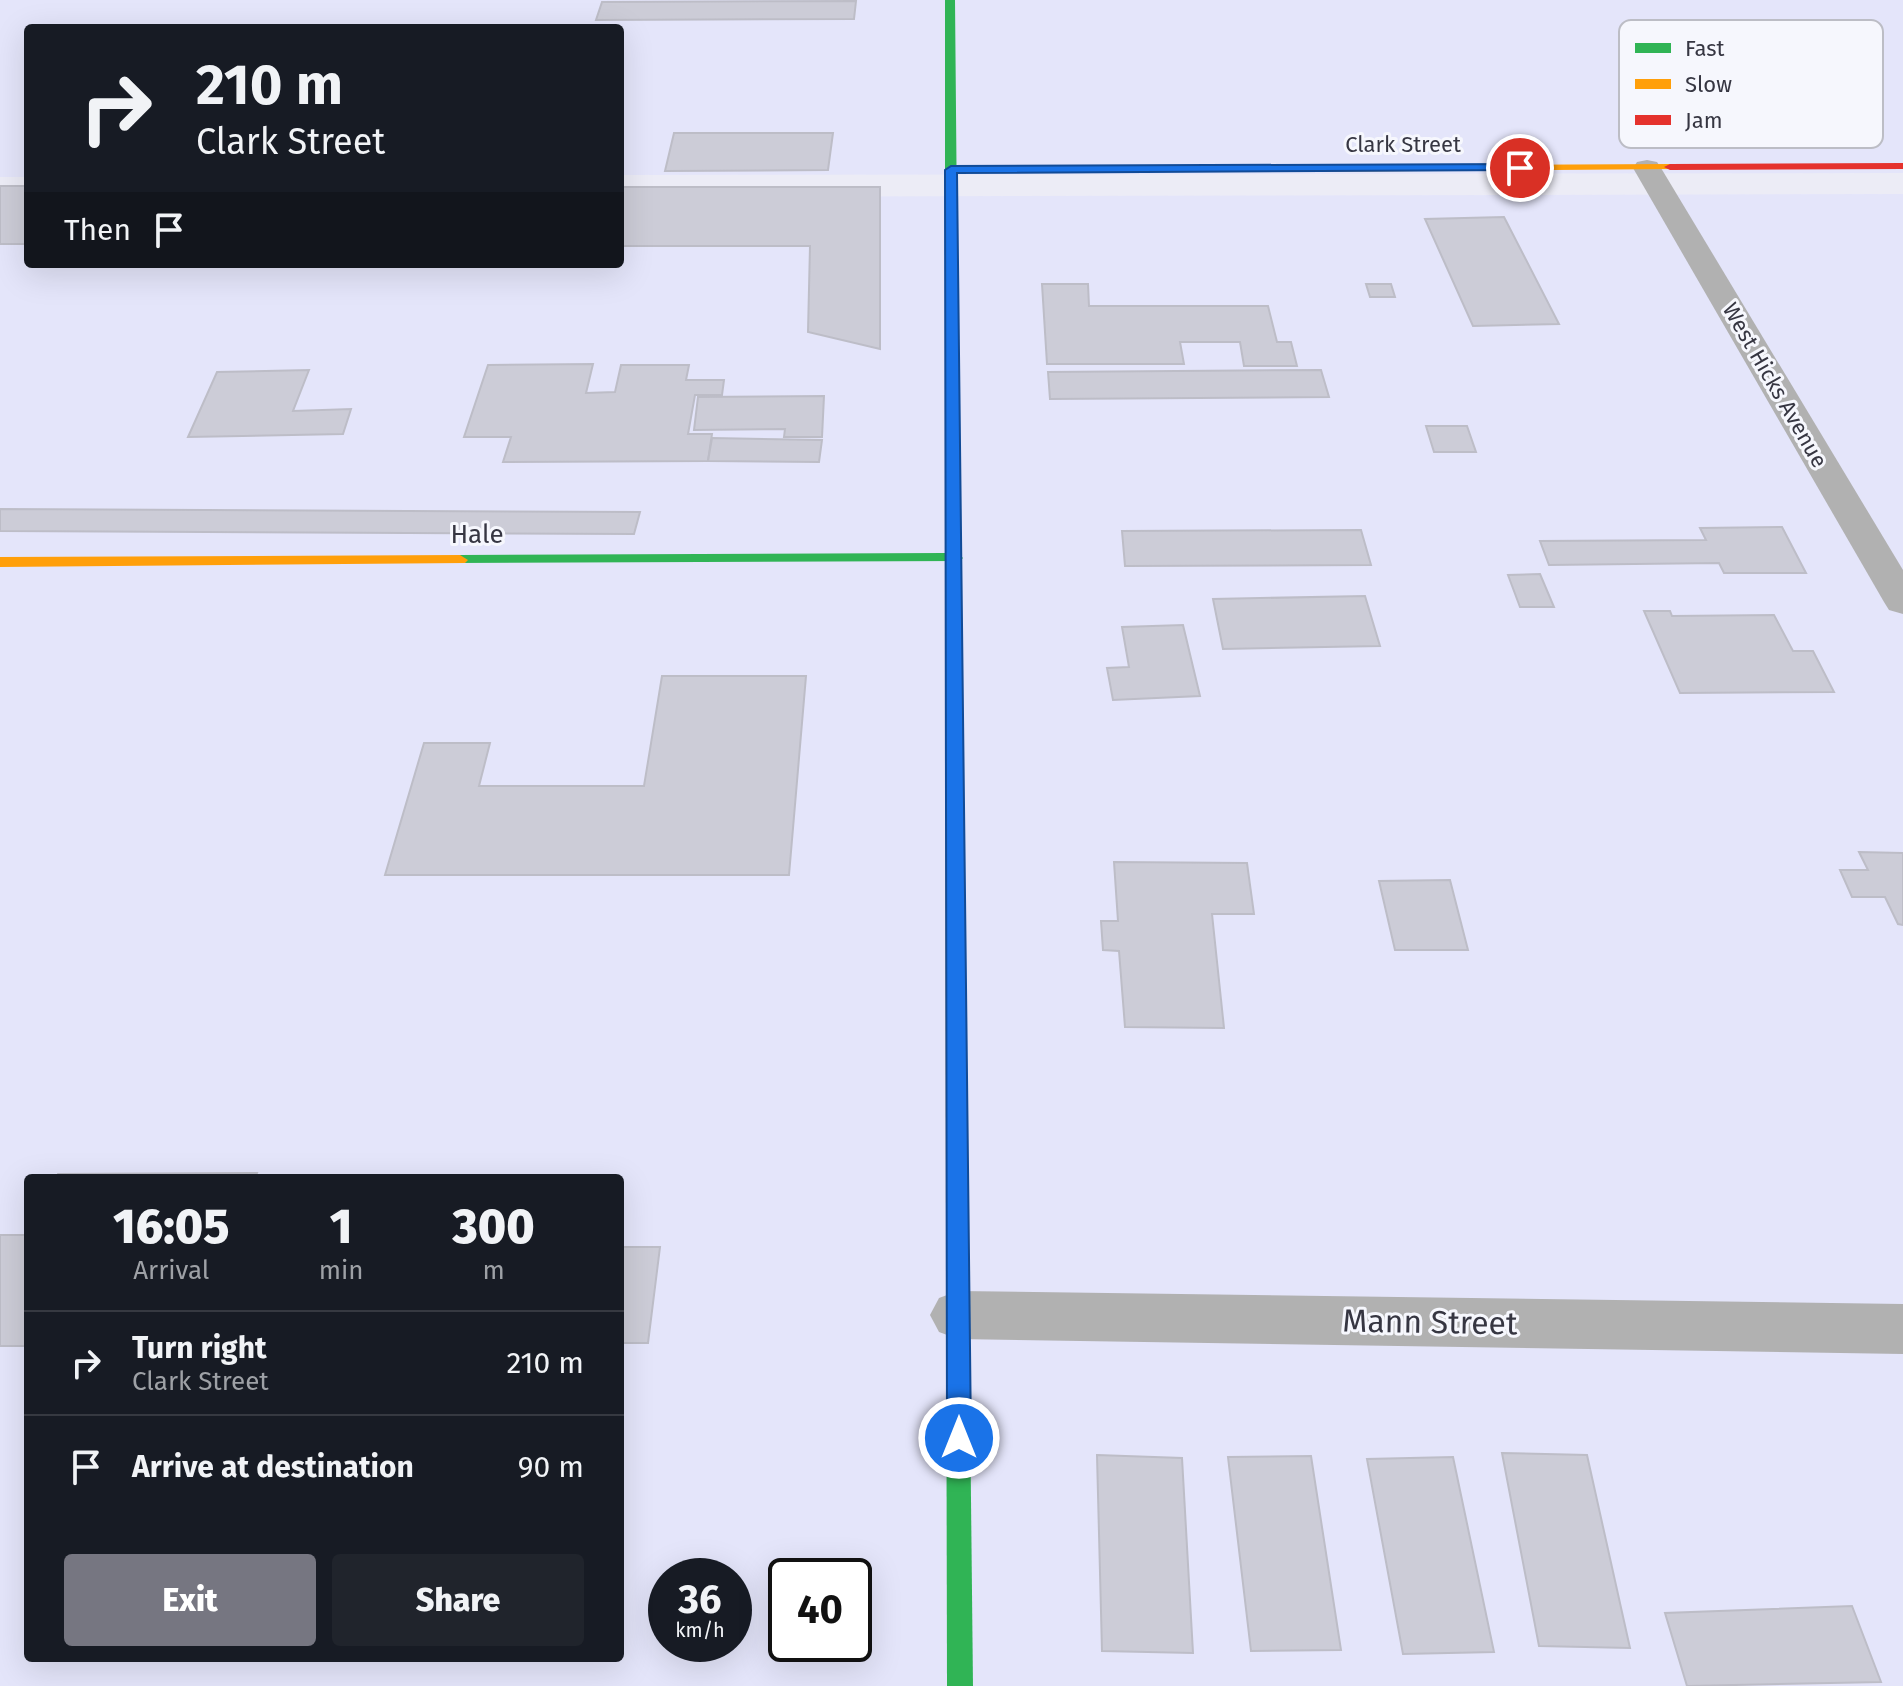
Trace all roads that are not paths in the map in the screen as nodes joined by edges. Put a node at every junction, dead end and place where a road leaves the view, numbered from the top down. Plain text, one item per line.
1 (950, 0) edge
2 (1903, 166) edge
3 (1647, 168) junction
4 (951, 170) junction
5 (955, 558) junction
6 (0, 562) edge
7 (1903, 602) edge
8 (958, 1315) junction
9 (1903, 1329) edge
10 (960, 1686) edge

1 - 4 street
2 - 3 street, Clark Street
3 - 4 street, Clark Street
3 - 7 street, West Hicks Avenue
4 - 5 street
5 - 6 street, Hale
5 - 8 street
8 - 9 street, Mann Street
8 - 10 street

